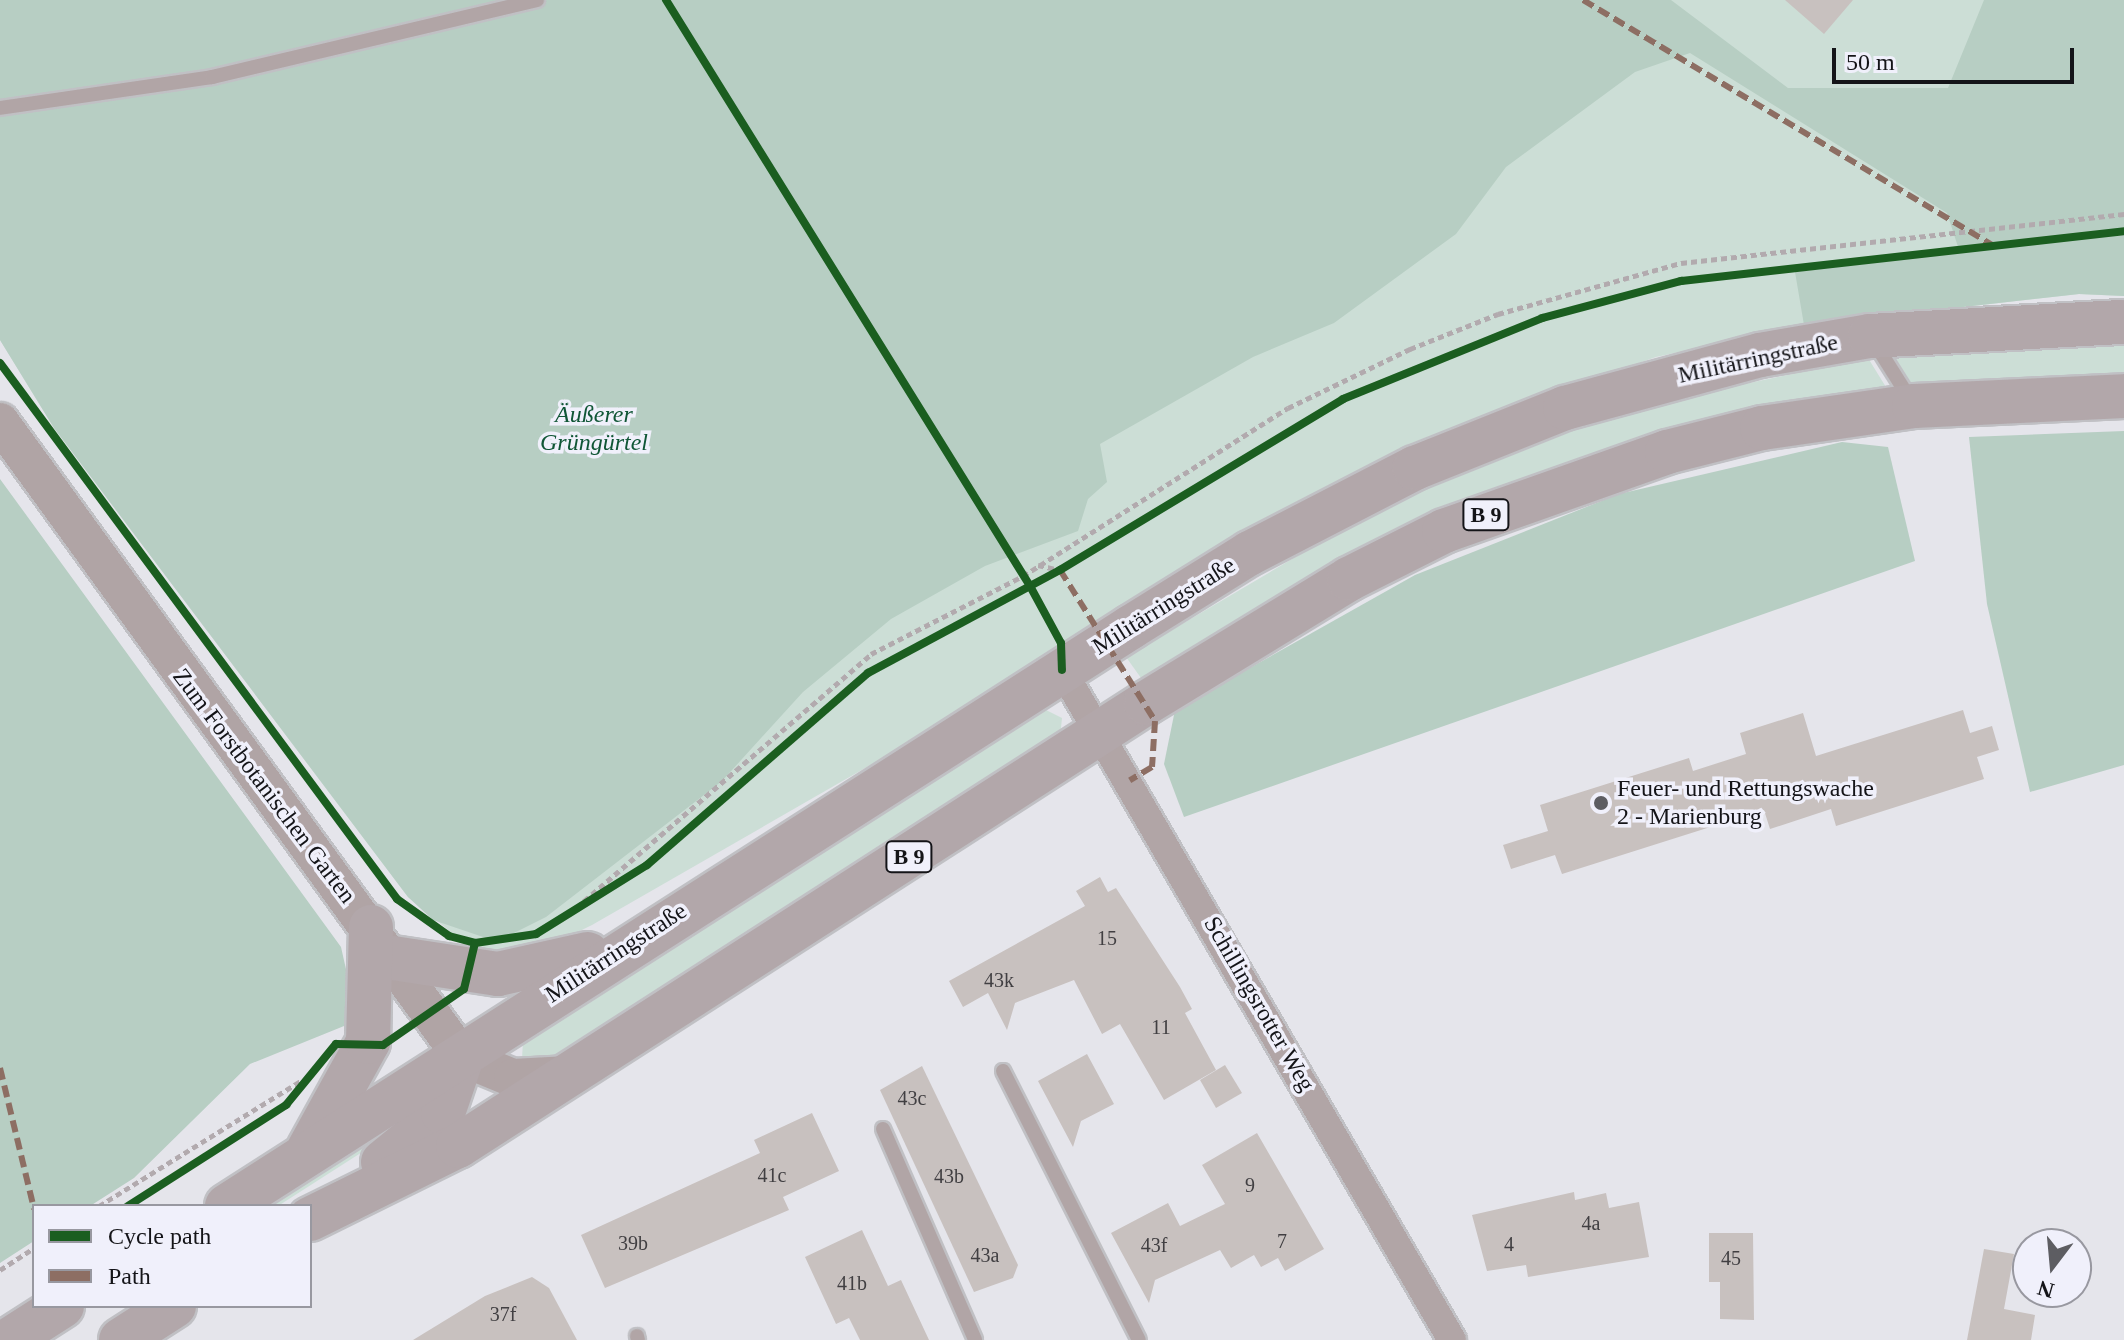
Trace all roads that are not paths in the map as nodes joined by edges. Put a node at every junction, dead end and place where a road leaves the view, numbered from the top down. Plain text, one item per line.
1 (537, 0) edge
2 (0, 108) edge
3 (2124, 322) edge
4 (1870, 336) junction
5 (2124, 396) edge
6 (1914, 406) junction
7 (0, 422) edge
8 (1062, 670) junction
9 (1101, 732) junction
10 (632, 941) junction
11 (382, 943) junction
12 (462, 1057) junction
13 (1003, 1071) dead end
14 (569, 1075) junction
15 (883, 1129) dead end
16 (301, 1161) junction
17 (230, 1204) edge
18 (317, 1214) edge
19 (59, 1308) edge
20 (171, 1308) edge
21 (9, 1340) edge
22 (121, 1340) edge
23 (975, 1340) edge
24 (1139, 1340) edge
25 (1452, 1340) edge

1 - 2 lane
3 - 4 main road, Militärringstraße
4 - 6 lane
4 - 8 main road, Militärringstraße
5 - 6 main road, B 9
6 - 9 main road, B 9
7 - 11 main road, Zum Forstbotanischen Garten
8 - 9 street, Schillingsrotter Weg
8 - 10 main road, Militärringstraße
9 - 14 main road, B 9
9 - 25 street, Schillingsrotter Weg
10 - 11 main road
10 - 12 main road, Militärringstraße
11 - 12 main road, Zum Forstbotanischen Garten
11 - 16 main road
12 - 14 main road
12 - 16 main road, Militärringstraße
12 - 18 main road, B 9
13 - 24 lane
14 - 18 main road, B 9
15 - 23 lane
16 - 17 main road, Militärringstraße
19 - 21 main road
20 - 22 main road

